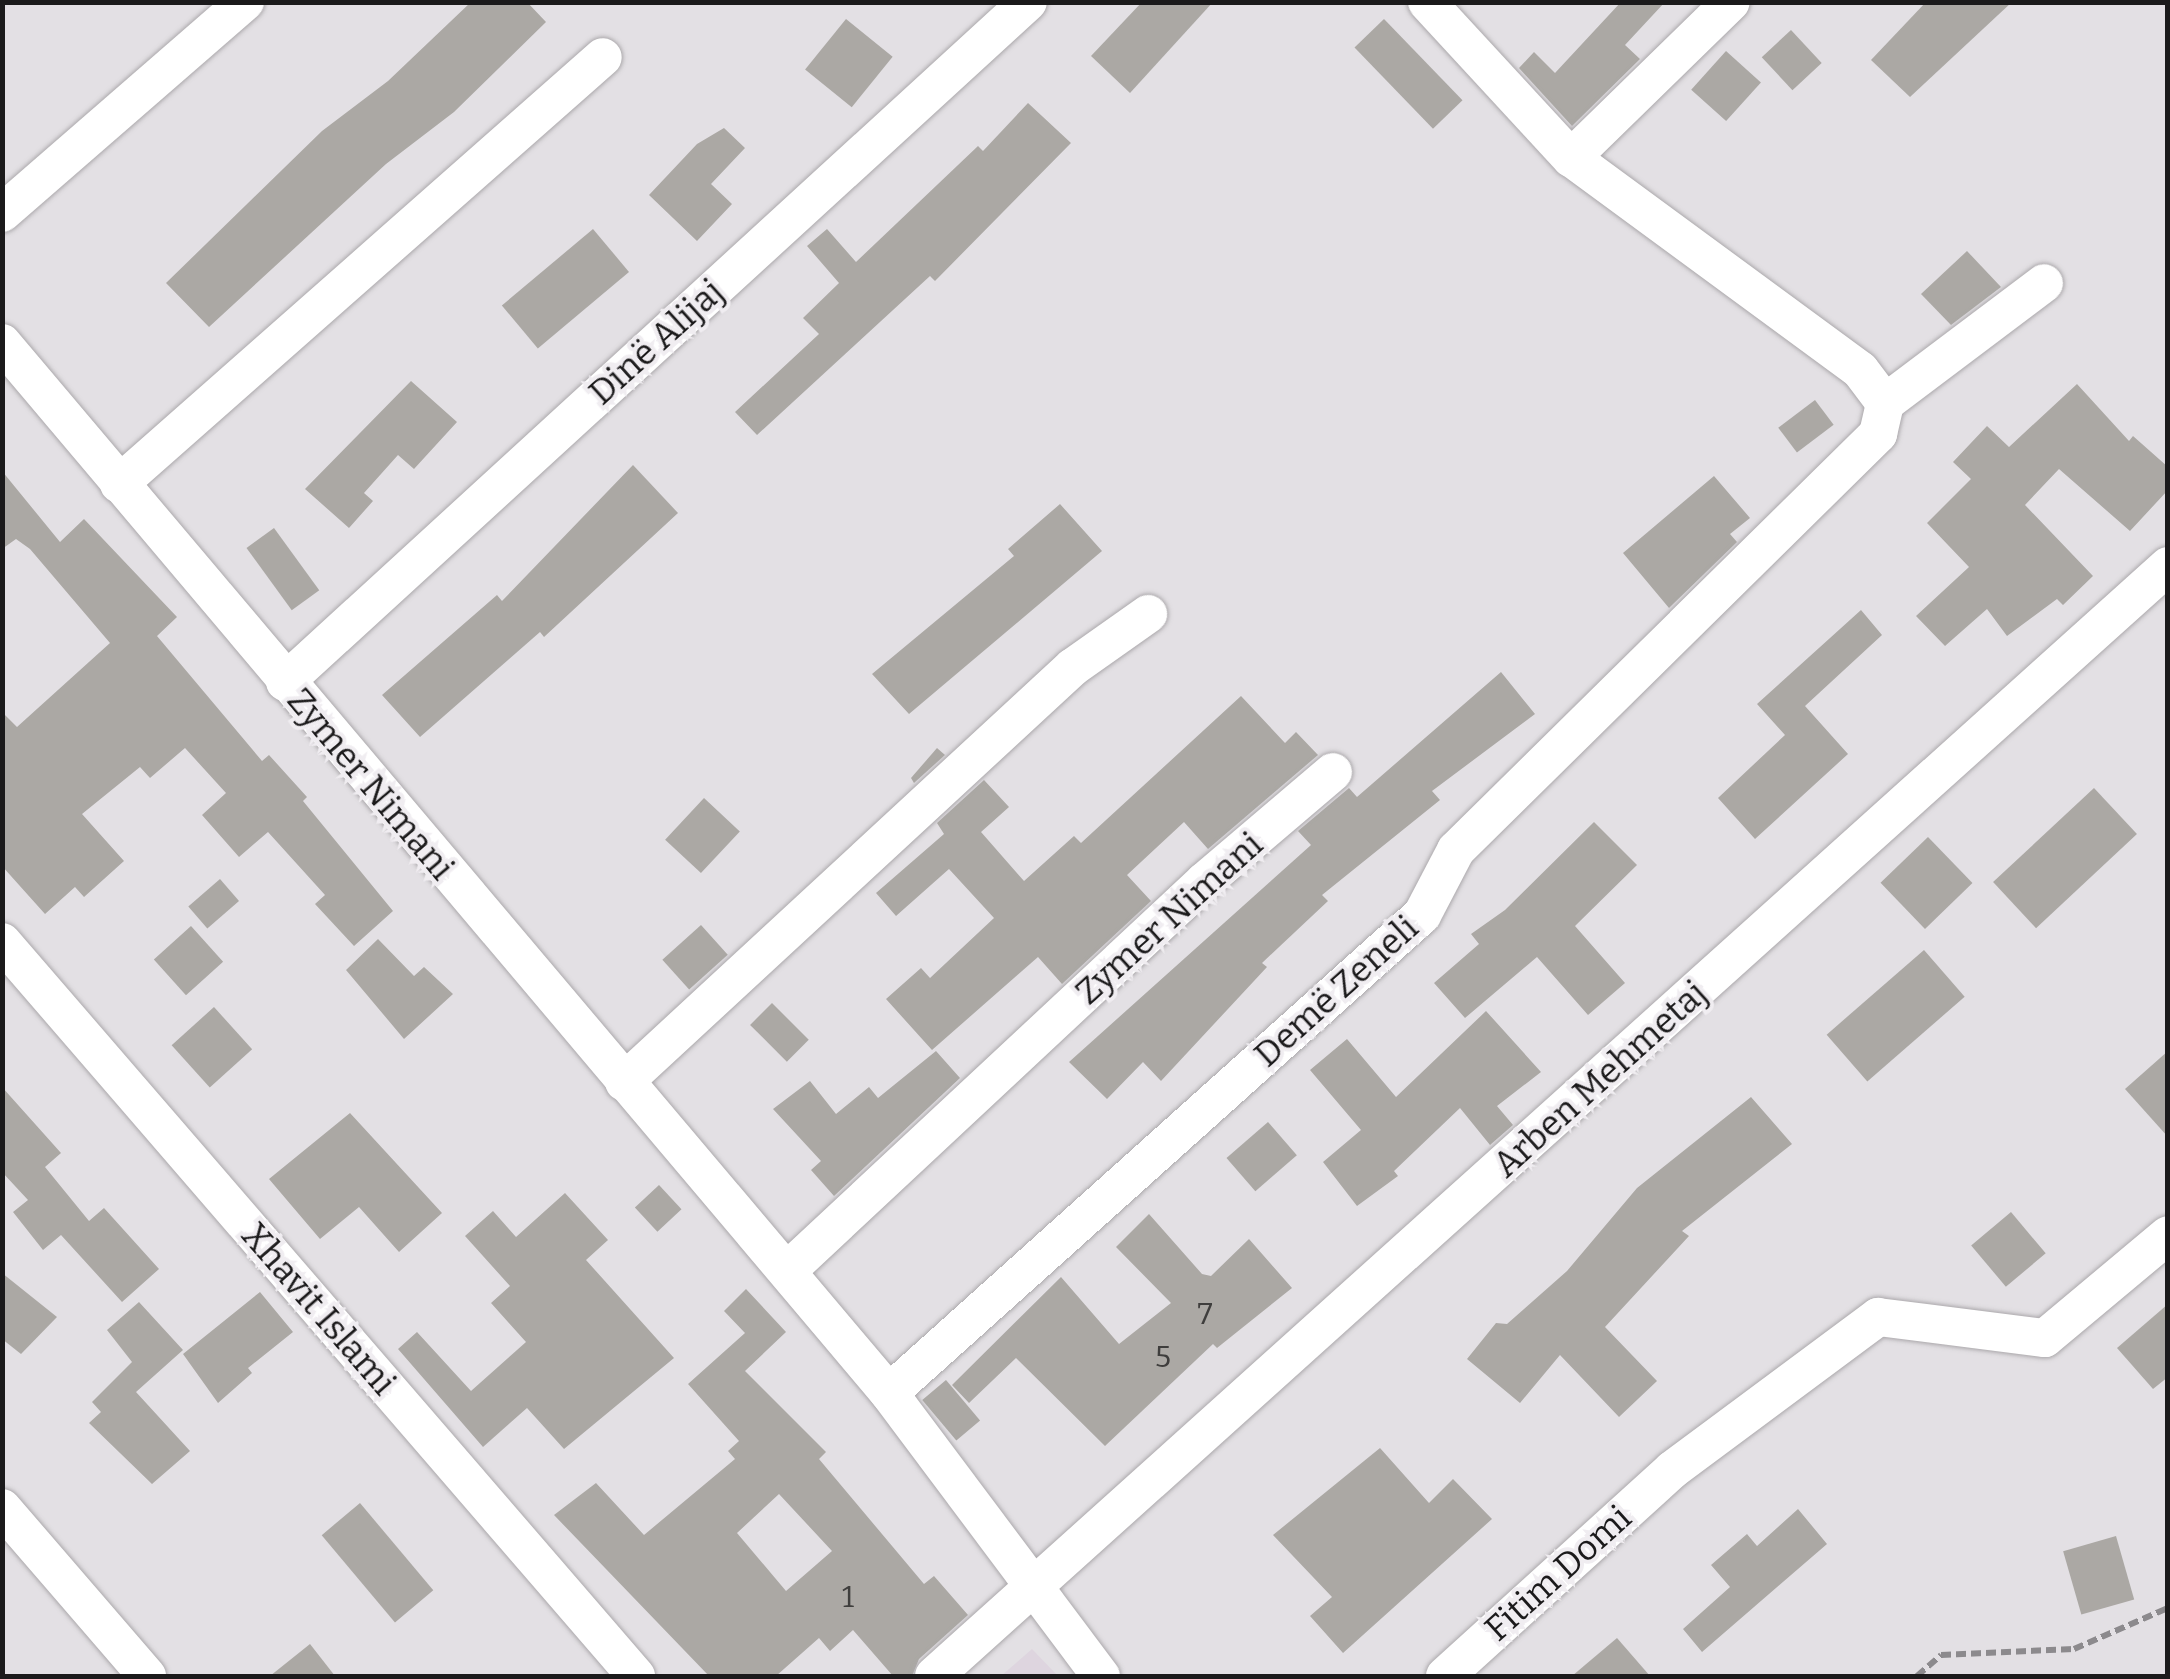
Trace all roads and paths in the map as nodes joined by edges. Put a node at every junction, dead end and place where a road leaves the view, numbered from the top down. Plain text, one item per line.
1 (245, 2) edge
2 (1028, 2) edge
3 (1427, 2) edge
4 (1730, 2) edge
5 (602, 57) dead end
6 (1570, 158) junction
7 (2, 213) edge
8 (2044, 284) dead end
9 (2, 343) edge
10 (1882, 418) junction
11 (119, 484) junction
12 (2168, 566) edge
13 (1148, 614) dead end
14 (284, 682) junction
15 (1334, 772) dead end
16 (2, 942) edge
17 (624, 1082) junction
18 (2168, 1236) edge
19 (787, 1271) junction
20 (889, 1392) junction
21 (2, 1508) edge
22 (1033, 1594) junction
23 (2168, 1608) edge
24 (147, 1676) edge
25 (636, 1676) edge
26 (934, 1676) edge
27 (1101, 1676) edge
28 (1444, 1676) edge
29 (1917, 1676) edge

1 - 7 street
2 - 14 street, Dinë Alijaj
3 - 6 street
4 - 6 street
5 - 11 street
6 - 10 street
8 - 10 street, Demë Zeneli
9 - 11 street, Zymer Nimani
10 - 20 street, Demë Zeneli
11 - 14 street, Zymer Nimani
12 - 22 street, Arben Mehmetaj
13 - 17 street
14 - 17 street, Zymer Nimani
15 - 19 street, Zymer Nimani
16 - 25 street, Xhavit Islami
17 - 19 street, Zymer Nimani
18 - 28 street, Fitim Domi
19 - 20 street, Zymer Nimani
20 - 22 street, Zymer Nimani
21 - 24 street
22 - 26 street, Arben Mehmetaj
22 - 27 street
23 - 29 path

